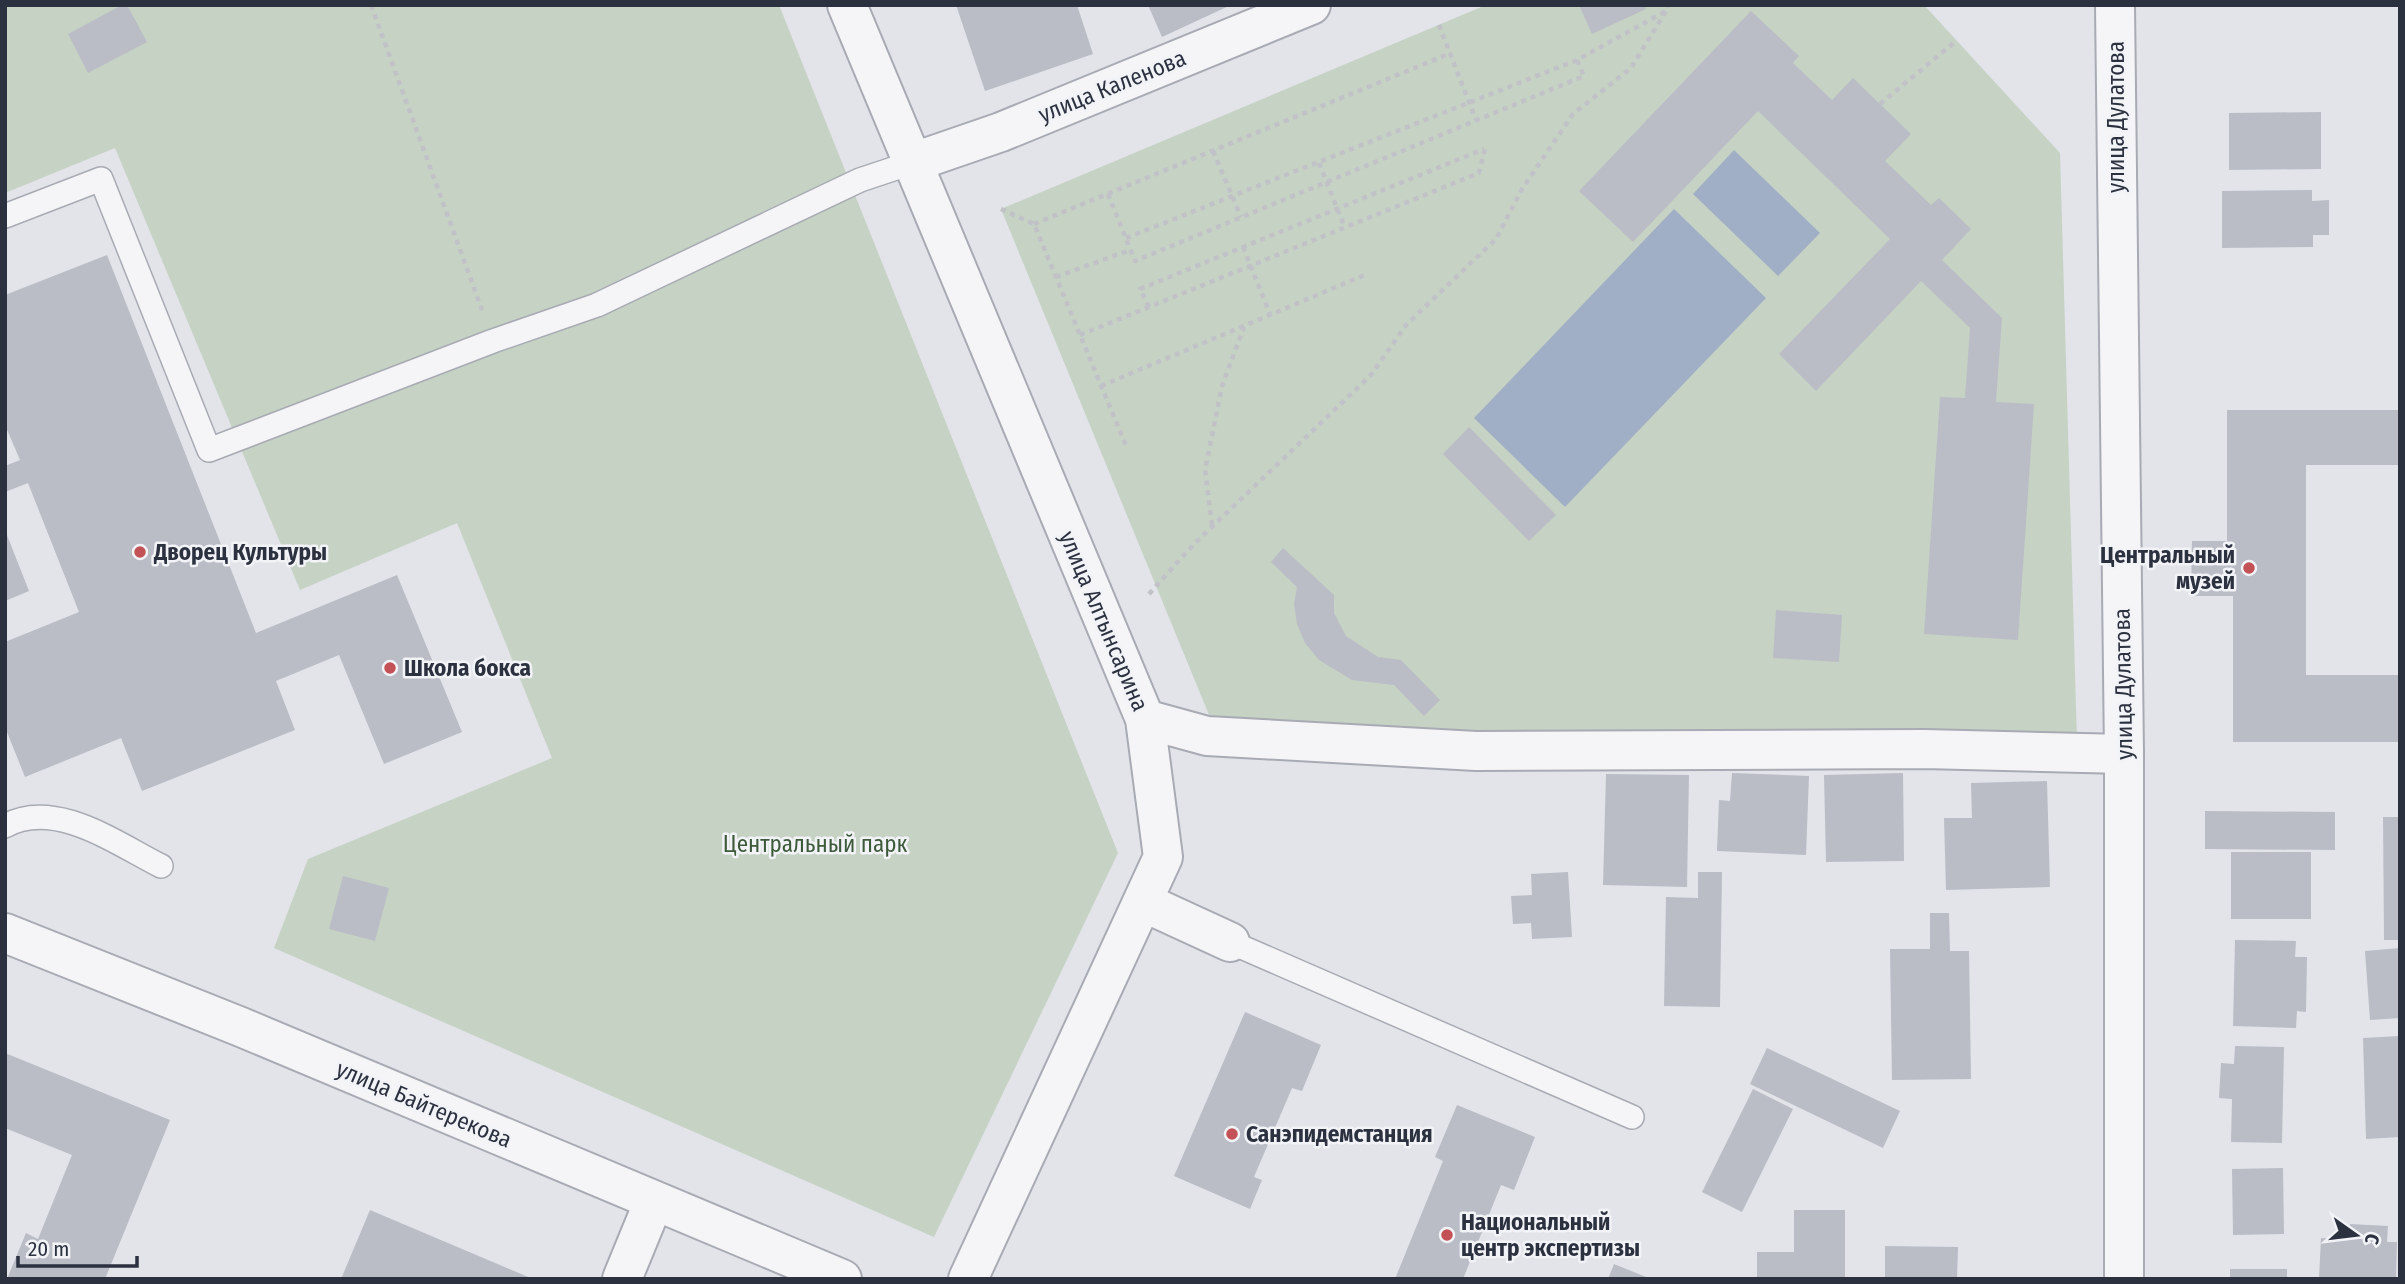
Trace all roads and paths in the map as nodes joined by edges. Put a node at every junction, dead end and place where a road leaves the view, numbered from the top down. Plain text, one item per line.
1 (371, 5) edge
2 (847, 5) edge
3 (1311, 5) edge
4 (2115, 5) edge
5 (1667, 8) edge
6 (1439, 25) dead end
7 (1956, 41) dead end
8 (1451, 53) junction
9 (1577, 60) junction
10 (1469, 102) junction
11 (1880, 104) dead end
12 (1476, 120) junction
13 (1213, 151) junction
14 (911, 163) junction
15 (1319, 163) junction
16 (1327, 182) junction
17 (1108, 194) junction
18 (1233, 196) junction
19 (1001, 209) dead end
20 (1337, 209) junction
21 (5, 216) edge
22 (1241, 217) junction
23 (1034, 225) junction
24 (1345, 228) junction
25 (1126, 238) junction
26 (1243, 247) junction
27 (1130, 250) junction
28 (1251, 267) junction
29 (1367, 274) dead end
30 (1056, 277) junction
31 (1149, 307) junction
32 (1270, 314) junction
33 (1244, 326) junction
34 (1080, 335) junction
35 (493, 341) junction
36 (1101, 386) junction
37 (1127, 448) dead end
38 (1212, 526) junction
39 (1149, 594) dead end
40 (1145, 719) junction
41 (2124, 754) junction
42 (5, 826) edge
43 (161, 866) dead end
44 (1143, 902) junction
45 (5, 933) edge
46 (1230, 942) joint
47 (1632, 1117) dead end
48 (654, 1201) junction
49 (622, 1279) edge
50 (842, 1279) edge
51 (968, 1279) edge
52 (2124, 1279) edge

1 - 35 path
2 - 14 street, улица Алтынсарина
3 - 14 street, улица Каленова
4 - 41 street, улица Дулатова
5 - 9 path
5 - 38 path
6 - 8 path
7 - 11 path
8 - 10 path
8 - 13 path
9 - 10 path
9 - 12 path
10 - 12 path
10 - 15 path
12 - 16 path
13 - 17 path
13 - 18 path
14 - 35 lane
14 - 40 street, улица Алтынсарина
15 - 16 path
15 - 18 path
16 - 20 path
16 - 22 path
17 - 23 path
17 - 25 path
18 - 22 path
18 - 25 path
19 - 23 path
20 - 24 path
20 - 24 path
20 - 26 path
21 - 35 lane
22 - 27 path
23 - 30 path
24 - 28 path
25 - 27 path
26 - 28 path
26 - 31 path
27 - 30 path
28 - 31 path
28 - 32 path
29 - 32 path
30 - 34 path
31 - 34 path
32 - 33 path
33 - 36 path
33 - 38 path
34 - 36 path
36 - 37 path
38 - 39 path
40 - 41 street
40 - 44 street, улица Алтынсарина
41 - 52 street, улица Дулатова
42 - 43 lane
44 - 46 street
44 - 51 street, улица Алтынсарина
45 - 48 street, улица Байтерекова
46 - 47 lane
48 - 49 street
48 - 50 street, улица Байтерекова

